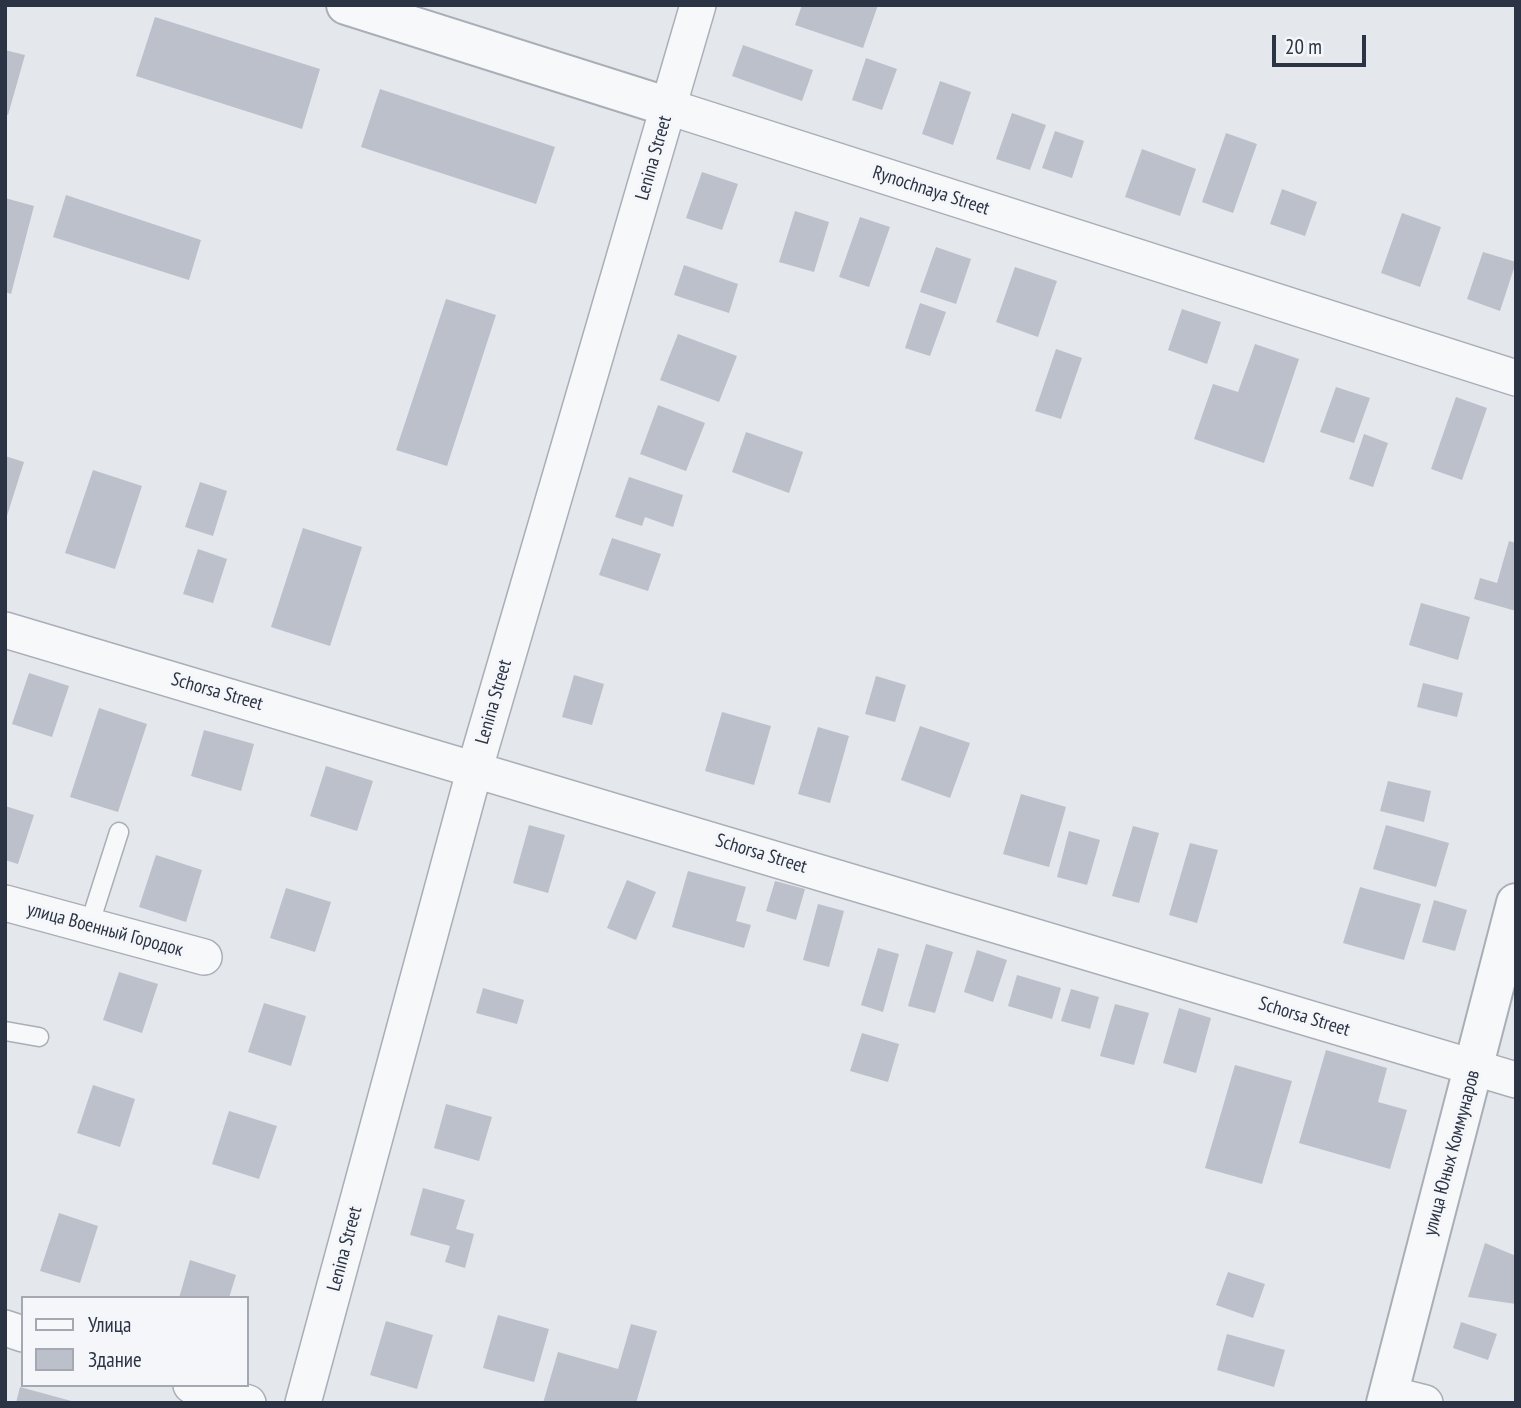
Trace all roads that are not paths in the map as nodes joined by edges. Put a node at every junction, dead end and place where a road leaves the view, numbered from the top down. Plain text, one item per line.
1 (346, 5) edge
2 (698, 5) edge
3 (668, 107) junction
4 (1516, 378) edge
5 (5, 630) edge
6 (474, 768) junction
7 (119, 832) dead end
8 (5, 903) edge
9 (1516, 903) edge
10 (89, 926) junction
11 (204, 957) dead end
12 (5, 1031) edge
13 (39, 1037) dead end
14 (1475, 1068) junction
15 (1516, 1080) edge
16 (197, 1387) edge
17 (1387, 1398) edge
18 (248, 1403) edge
19 (303, 1403) edge
20 (1425, 1403) edge

1 - 3 street, Rynochnaya Street
2 - 3 street, Lenina Street
3 - 4 street, Rynochnaya Street
3 - 6 street, Lenina Street
5 - 6 street, Schorsa Street
6 - 14 street, Schorsa Street
6 - 19 street, Lenina Street
7 - 10 lane
8 - 10 street, улица Военный Городок
9 - 14 street, улица Юных Коммунаров
10 - 11 street, улица Военный Городок
12 - 13 lane
14 - 15 street, Schorsa Street
14 - 17 street, улица Юных Коммунаров
16 - 18 street
17 - 20 street

